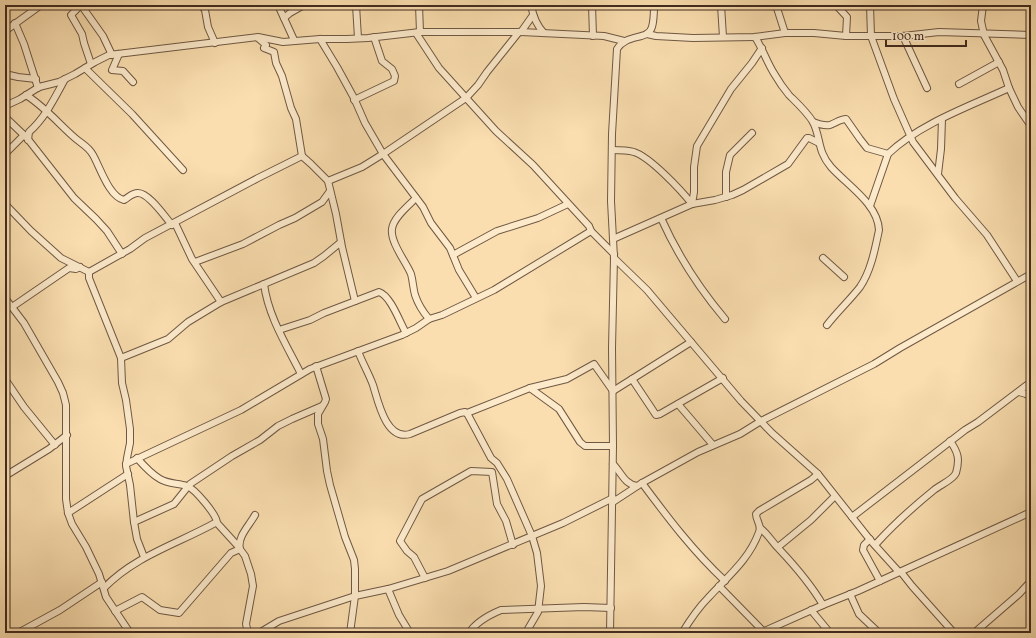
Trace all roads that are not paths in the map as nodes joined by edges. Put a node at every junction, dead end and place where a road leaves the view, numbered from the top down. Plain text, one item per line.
1 (41, 5) edge
2 (81, 5) edge
3 (201, 5) edge
4 (278, 5) edge
5 (304, 5) edge
6 (356, 5) edge
7 (419, 5) edge
8 (531, 5) edge
9 (592, 5) edge
10 (654, 5) edge
11 (721, 5) edge
12 (776, 5) edge
13 (836, 5) edge
14 (870, 5) edge
15 (983, 5) edge
16 (533, 15) junction
17 (284, 18) junction
18 (15, 23) junction
19 (5, 31) edge
20 (418, 32) junction
21 (520, 32) junction
22 (544, 33) junction
23 (785, 33) junction
24 (647, 34) junction
25 (984, 34) junction
26 (1031, 35) edge
27 (593, 36) junction
28 (846, 36) junction
29 (871, 36) junction
30 (903, 36) junction
31 (258, 37) junction
32 (374, 37) junction
33 (723, 37) junction
34 (755, 37) junction
35 (358, 38) junction
36 (320, 39) junction
37 (294, 40) junction
38 (624, 41) junction
39 (215, 43) junction
40 (762, 48) junction
41 (119, 54) junction
42 (112, 55) junction
43 (999, 62) junction
44 (91, 64) junction
45 (85, 68) junction
46 (5, 74) edge
47 (36, 79) junction
48 (65, 79) junction
49 (133, 82) dead end
50 (959, 84) dead end
51 (38, 88) junction
52 (927, 88) dead end
53 (1009, 88) junction
54 (26, 95) junction
55 (466, 98) junction
56 (354, 100) junction
57 (5, 106) edge
58 (47, 112) junction
59 (5, 117) edge
60 (942, 119) junction
61 (813, 122) junction
62 (1031, 126) edge
63 (752, 132) dead end
64 (911, 137) junction
65 (27, 138) junction
66 (818, 144) junction
67 (612, 150) junction
68 (5, 154) edge
69 (383, 154) junction
70 (888, 154) junction
71 (302, 156) junction
72 (183, 170) dead end
73 (938, 174) junction
74 (328, 182) junction
75 (330, 191) junction
76 (726, 197) junction
77 (416, 198) junction
78 (5, 204) edge
79 (568, 204) junction
80 (692, 204) junction
81 (870, 206) junction
82 (661, 218) junction
83 (173, 224) junction
84 (592, 231) junction
85 (613, 239) junction
86 (341, 242) junction
87 (122, 254) junction
88 (453, 255) junction
89 (614, 256) junction
90 (822, 258) dead end
91 (194, 262) junction
92 (80, 267) junction
93 (89, 272) junction
94 (1031, 274) edge
95 (844, 277) dead end
96 (1017, 281) junction
97 (264, 284) junction
98 (5, 298) edge
99 (476, 298) junction
100 (355, 301) junction
101 (221, 302) junction
102 (12, 307) junction
103 (429, 319) junction
104 (725, 319) dead end
105 (828, 325) dead end
106 (279, 330) junction
107 (406, 333) junction
108 (691, 342) junction
109 (358, 351) junction
110 (121, 358) junction
111 (316, 366) junction
112 (301, 374) junction
113 (723, 378) junction
114 (5, 379) edge
115 (632, 379) junction
116 (1031, 382) edge
117 (530, 388) junction
118 (613, 391) junction
119 (1019, 392) junction
120 (1031, 397) edge
121 (678, 404) junction
122 (323, 406) junction
123 (467, 413) junction
124 (761, 421) junction
125 (67, 435) junction
126 (950, 441) junction
127 (55, 445) junction
128 (613, 446) junction
129 (713, 446) junction
130 (137, 458) junction
131 (126, 464) junction
132 (613, 464) junction
133 (128, 474) junction
134 (818, 474) junction
135 (5, 476) edge
136 (640, 484) junction
137 (187, 486) junction
138 (835, 496) junction
139 (613, 500) junction
140 (1031, 512) edge
141 (68, 513) junction
142 (255, 516) dead end
143 (852, 517) junction
144 (134, 522) junction
145 (217, 523) junction
146 (760, 528) junction
147 (532, 536) junction
148 (870, 539) junction
149 (513, 545) junction
150 (875, 545) junction
151 (778, 547) junction
152 (240, 549) junction
153 (144, 557) junction
154 (900, 572) junction
155 (425, 578) junction
156 (725, 581) junction
157 (880, 581) junction
158 (1030, 584) edge
159 (103, 585) junction
160 (719, 586) junction
161 (388, 588) junction
162 (850, 594) junction
163 (355, 596) junction
164 (824, 604) junction
165 (539, 608) junction
166 (611, 608) junction
167 (811, 610) junction
168 (115, 611) junction
169 (18, 633) edge
170 (130, 633) edge
171 (248, 633) edge
172 (258, 633) edge
173 (350, 633) edge
174 (410, 633) edge
175 (469, 633) edge
176 (530, 633) edge
177 (610, 633) edge
178 (682, 633) edge
179 (763, 633) edge
180 (830, 633) edge
181 (879, 633) edge
182 (954, 633) edge
183 (974, 633) edge

1 - 18 street
2 - 42 street
2 - 44 street
3 - 39 street
4 - 17 street
5 - 17 street
6 - 35 street
7 - 20 street
8 - 16 street
9 - 27 street
10 - 24 street
11 - 33 street
12 - 23 street
13 - 28 street
14 - 29 street
15 - 25 street
16 - 21 street
16 - 22 street
17 - 37 street
18 - 19 street
18 - 47 street
20 - 21 street
20 - 32 street
20 - 55 street
21 - 22 street
21 - 55 street
22 - 27 street
23 - 28 street
23 - 34 street
24 - 33 street
24 - 38 street
25 - 26 street
25 - 30 street
25 - 43 street
27 - 38 street
28 - 29 street
29 - 30 street
29 - 64 street
30 - 52 street
31 - 37 street
31 - 39 street
31 - 71 street
32 - 35 street
32 - 56 street
33 - 34 street
34 - 40 street
35 - 36 street
36 - 37 street
36 - 56 street
38 - 67 street
39 - 41 street
40 - 61 street
40 - 80 street
41 - 42 street
41 - 49 street
42 - 44 street
43 - 50 street
43 - 53 street
44 - 45 street
45 - 48 street
45 - 72 street
46 - 47 street
47 - 51 street
48 - 51 street
48 - 58 street
51 - 54 street
53 - 60 street
53 - 62 street
54 - 57 street
54 - 58 street
55 - 69 street
55 - 79 street
56 - 69 street
58 - 65 street
58 - 83 street
59 - 65 street
60 - 64 street
60 - 73 street
61 - 66 street
61 - 70 street
63 - 76 street
64 - 70 street
64 - 73 street
65 - 68 street
65 - 87 street
66 - 76 street
66 - 81 street
67 - 80 street
67 - 85 street
69 - 74 street
69 - 77 street
70 - 81 street
71 - 74 street
71 - 83 street
73 - 96 street
74 - 75 street
75 - 86 street
75 - 91 street
76 - 80 street
77 - 88 street
77 - 103 street
78 - 92 street
79 - 84 street
79 - 88 street
80 - 82 street
81 - 105 street
82 - 85 street
82 - 104 street
83 - 87 street
83 - 91 street
84 - 89 street
84 - 99 street
85 - 89 street
86 - 97 street
86 - 100 street
87 - 93 street
88 - 99 street
89 - 108 street
89 - 118 street
90 - 95 street
91 - 101 street
92 - 93 street
92 - 102 street
93 - 110 street
94 - 96 street
96 - 124 street
97 - 101 street
97 - 106 street
98 - 102 street
99 - 103 street
100 - 106 street
100 - 107 street
101 - 110 street
102 - 125 street
103 - 107 street
106 - 112 street
107 - 109 street
108 - 113 street
108 - 115 street
109 - 111 street
109 - 123 street
110 - 131 street
111 - 112 street
111 - 122 street
112 - 130 street
113 - 121 street
113 - 124 street
114 - 127 street
115 - 118 street
115 - 121 street
116 - 119 street
117 - 118 street
117 - 123 street
117 - 128 street
118 - 128 street
119 - 120 street
119 - 126 street
121 - 129 street
122 - 137 street
122 - 163 street
123 - 147 street
124 - 129 street
124 - 134 street
125 - 127 street
125 - 141 street
126 - 143 street
126 - 150 street
127 - 135 street
128 - 132 street
129 - 136 street
130 - 131 street
130 - 137 street
131 - 133 street
132 - 136 street
132 - 139 street
133 - 141 street
133 - 144 street
134 - 138 street
134 - 146 street
136 - 139 street
136 - 156 street
137 - 144 street
137 - 145 street
138 - 143 street
138 - 151 street
139 - 147 street
139 - 166 street
140 - 154 street
141 - 159 street
142 - 152 street
143 - 148 street
144 - 153 street
145 - 152 street
145 - 153 street
146 - 151 street
146 - 156 street
147 - 149 street
147 - 165 street
148 - 150 street
148 - 157 street
149 - 155 street
149 - 155 street
150 - 154 street
151 - 164 street
152 - 168 street
152 - 171 street
153 - 159 street
154 - 157 street
154 - 182 street
155 - 161 street
156 - 160 street
157 - 162 street
158 - 183 street
159 - 168 street
159 - 169 street
160 - 178 street
160 - 179 street
161 - 163 street
161 - 174 street
162 - 164 street
162 - 181 street
163 - 172 street
163 - 173 street
164 - 167 street
165 - 166 street
165 - 175 street
165 - 176 street
166 - 177 street
167 - 179 street
167 - 180 street
168 - 170 street

